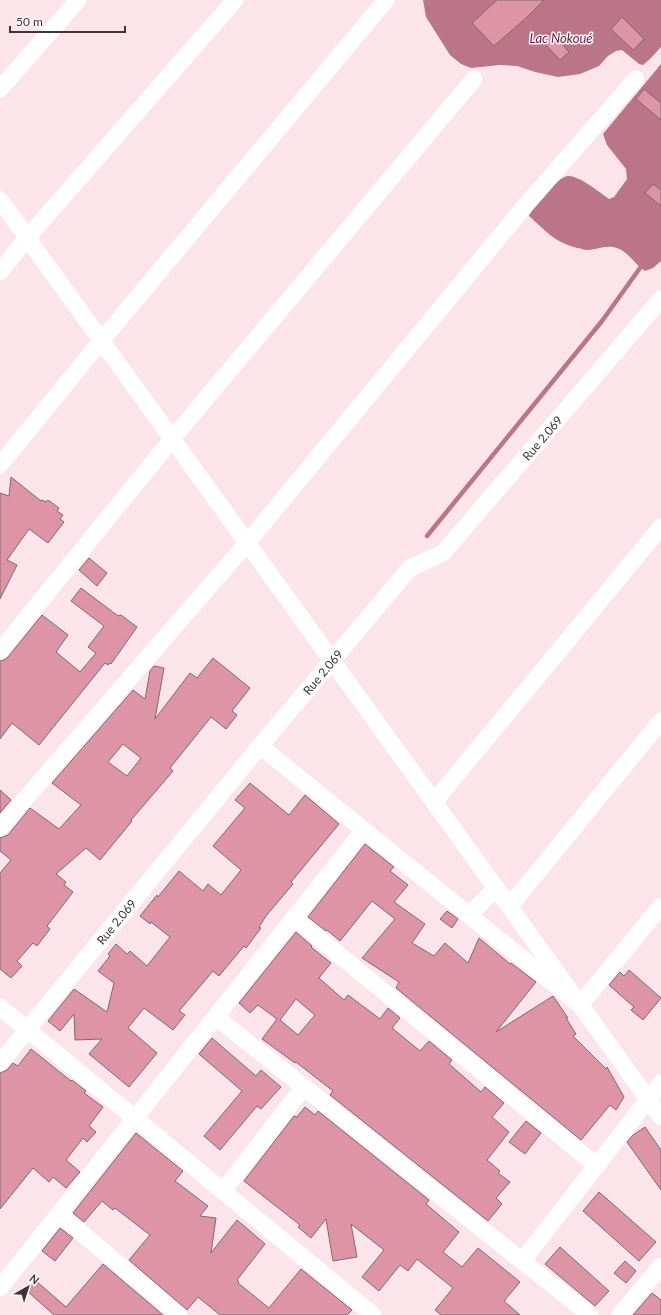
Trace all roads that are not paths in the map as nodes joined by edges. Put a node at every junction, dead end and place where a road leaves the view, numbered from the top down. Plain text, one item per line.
1 (78, 0) edge
2 (235, 0) edge
3 (386, 0) edge
4 (636, 78) dead end
5 (474, 79) dead end
6 (0, 89) edge
7 (0, 200) edge
8 (27, 238) junction
9 (0, 272) edge
10 (661, 299) edge
11 (101, 341) junction
12 (172, 439) junction
13 (0, 465) edge
14 (661, 527) edge
15 (247, 543) junction
16 (0, 651) edge
17 (332, 660) junction
18 (661, 721) edge
19 (260, 746) junction
20 (434, 802) junction
21 (0, 828) edge
22 (364, 830) junction
23 (496, 888) junction
24 (661, 906) edge
25 (510, 907) junction
26 (469, 915) junction
27 (294, 918) junction
28 (580, 1004) junction
29 (0, 1006) edge
30 (216, 1017) junction
31 (28, 1030) junction
32 (0, 1063) edge
33 (661, 1083) edge
34 (304, 1087) junction
35 (648, 1099) junction
36 (661, 1117) edge
37 (136, 1118) junction
38 (597, 1166) junction
39 (223, 1191) junction
40 (59, 1214) junction
41 (523, 1260) junction
42 (661, 1266) edge
43 (0, 1288) edge
44 (179, 1315) edge
45 (373, 1315) edge
46 (590, 1315) edge
47 (620, 1315) edge

1 - 6 street
2 - 8 street
3 - 11 street
4 - 15 street
5 - 12 street
7 - 8 street
8 - 9 street
8 - 11 street
10 - 17 street, Rue 2.069
11 - 12 street
11 - 13 street
12 - 15 street
12 - 16 street
14 - 20 street
15 - 17 street
15 - 21 street
17 - 19 street, Rue 2.069
17 - 20 street
18 - 25 street
19 - 22 street
19 - 31 street, Rue 2.069
20 - 23 street
22 - 26 street
22 - 27 street
23 - 25 street
23 - 26 street
24 - 28 street
25 - 28 street
26 - 28 street
27 - 30 street
27 - 38 street
28 - 35 street
29 - 31 street
30 - 34 street
30 - 37 street
31 - 32 street, Rue 2.069
31 - 37 street
33 - 35 street
34 - 39 street
34 - 41 street
35 - 36 street
35 - 38 street
37 - 39 street
37 - 40 street
38 - 41 street
39 - 45 street
40 - 43 street
40 - 44 street
41 - 46 street
42 - 47 street

